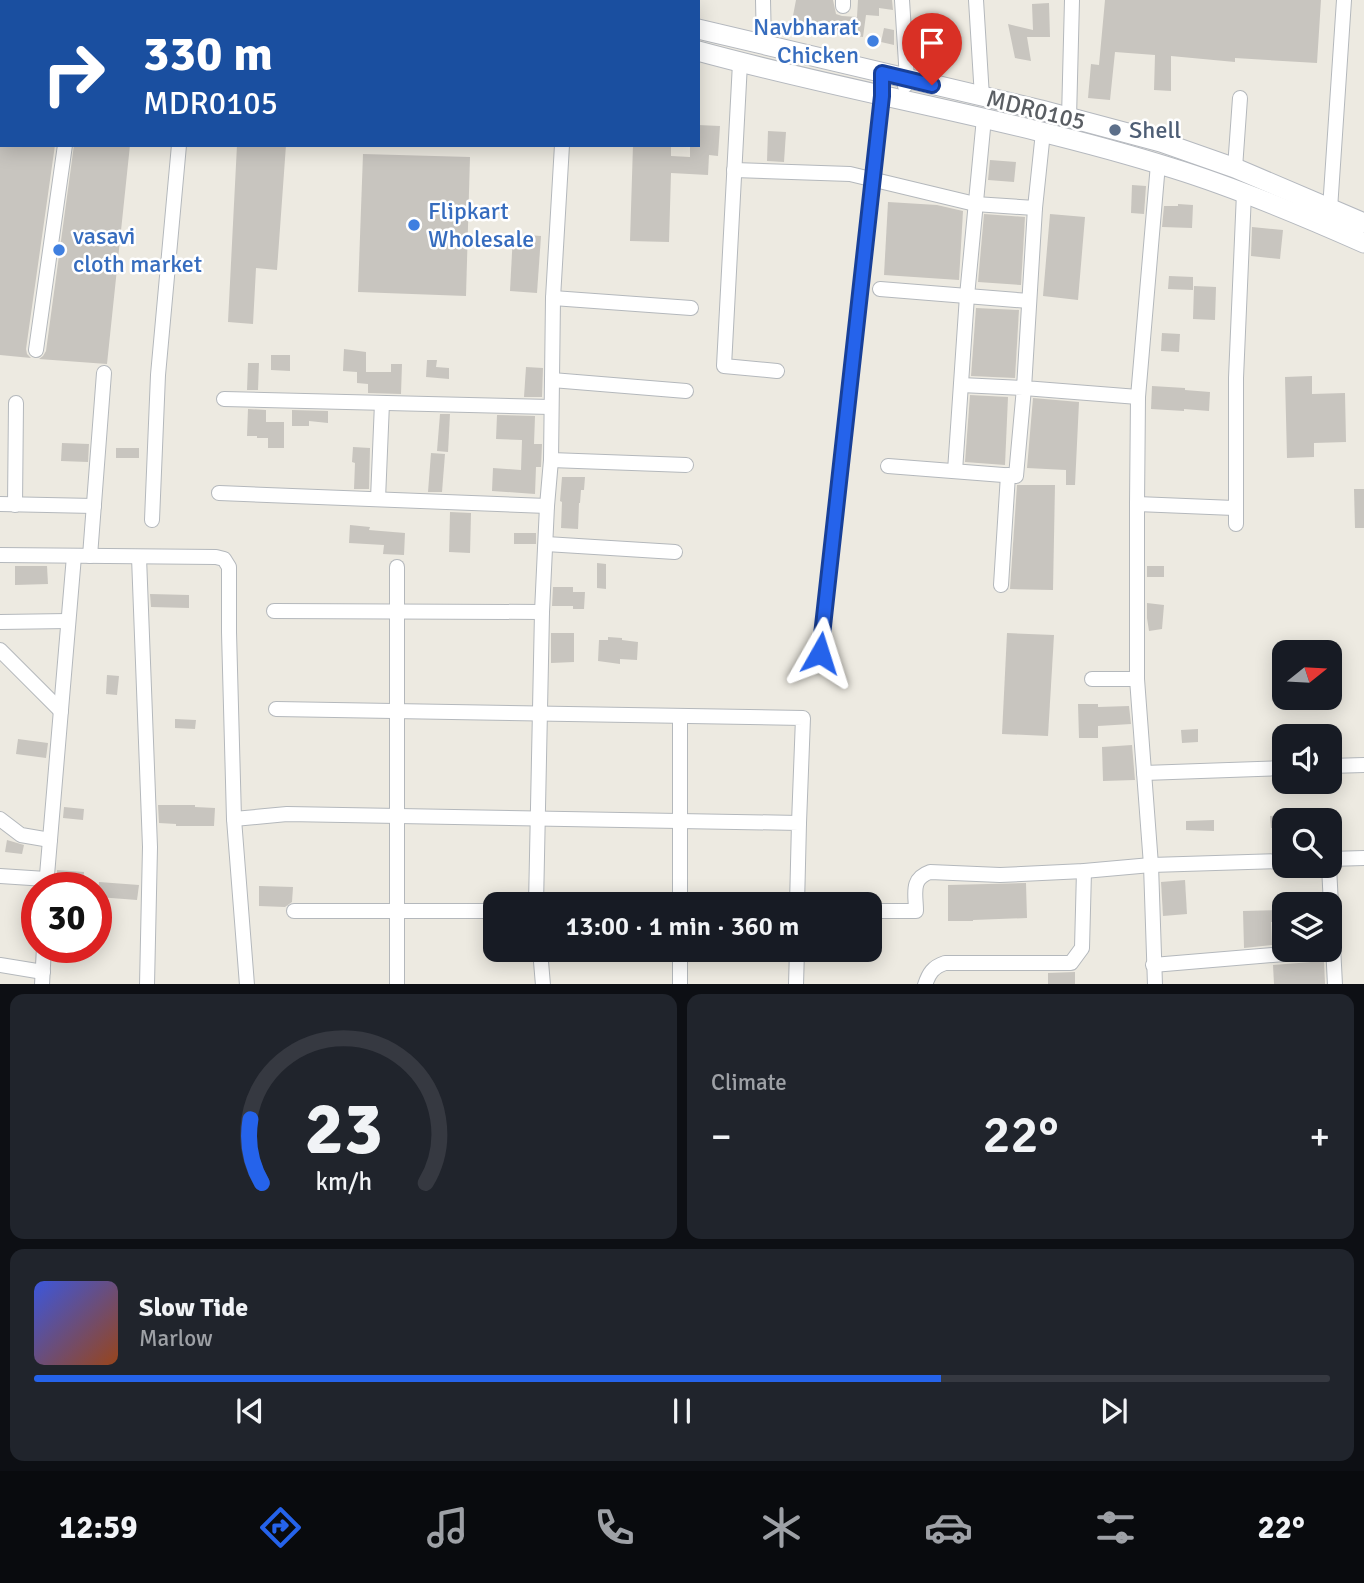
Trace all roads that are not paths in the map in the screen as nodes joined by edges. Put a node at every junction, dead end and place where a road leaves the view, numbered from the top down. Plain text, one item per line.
1 (763, 0) edge
2 (902, 0) edge
3 (976, 0) edge
4 (1072, 0) edge
5 (1344, 0) edge
6 (700, 29) edge
7 (764, 45) junction
8 (700, 52) edge
9 (740, 63) junction
10 (882, 73) junction
11 (907, 79) junction
12 (882, 96) junction
13 (982, 97) junction
14 (1240, 98) dead end
15 (902, 100) junction
16 (984, 118) junction
17 (1069, 118) junction
18 (1044, 132) junction
19 (65, 147) edge
20 (179, 147) edge
21 (562, 147) edge
22 (1158, 164) junction
23 (1235, 168) junction
24 (734, 170) junction
25 (872, 179) junction
26 (1244, 193) junction
27 (975, 204) junction
28 (1035, 208) junction
29 (1331, 209) junction
30 (1364, 223) edge
31 (1364, 243) edge
32 (880, 289) dead end
33 (967, 296) junction
34 (553, 298) junction
35 (1029, 301) junction
36 (691, 308) dead end
37 (36, 350) dead end
38 (777, 371) dead end
39 (104, 373) dead end
40 (552, 380) junction
41 (961, 385) junction
42 (1024, 388) junction
43 (686, 391) dead end
44 (1138, 397) junction
45 (224, 399) dead end
46 (16, 403) dead end
47 (382, 403) junction
48 (551, 407) junction
49 (551, 460) junction
50 (686, 465) dead end
51 (888, 467) dead end
52 (955, 471) junction
53 (1008, 475) junction
54 (219, 493) dead end
55 (378, 499) junction
56 (7, 505) edge
57 (1137, 505) junction
58 (94, 506) junction
59 (547, 506) junction
60 (1234, 508) junction
61 (152, 520) dead end
62 (1236, 524) dead end
63 (546, 544) junction
64 (675, 552) dead end
65 (0, 555) edge
66 (74, 556) junction
67 (90, 556) junction
68 (139, 557) junction
69 (397, 567) dead end
70 (1001, 585) dead end
71 (274, 611) dead end
72 (397, 611) junction
73 (542, 612) junction
74 (68, 621) junction
75 (0, 622) edge
76 (0, 650) edge
77 (820, 653) dead end
78 (1137, 678) junction
79 (1092, 679) dead end
80 (276, 709) dead end
81 (61, 711) junction
82 (397, 711) junction
83 (540, 714) junction
84 (680, 716) junction
85 (1364, 765) edge
86 (1342, 766) edge
87 (1272, 768) edge
88 (1144, 773) junction
89 (397, 816) junction
90 (0, 818) edge
91 (234, 819) junction
92 (538, 819) junction
93 (680, 821) junction
94 (799, 823) junction
95 (50, 840) junction
96 (1364, 858) edge
97 (1342, 859) edge
98 (1272, 860) edge
99 (1151, 865) junction
100 (1084, 871) junction
101 (47, 872) edge
102 (0, 876) edge
103 (21, 879) edge
104 (536, 892) edge
105 (680, 892) edge
106 (797, 892) edge
107 (294, 911) dead end
108 (397, 911) junction
109 (483, 911) edge
110 (882, 911) edge
111 (1272, 955) edge
112 (541, 962) edge
113 (680, 962) edge
114 (797, 962) edge
115 (1334, 962) edge
116 (0, 965) edge
117 (1153, 965) junction
118 (43, 978) edge
119 (148, 984) edge
120 (247, 984) edge
121 (397, 984) edge
122 (543, 984) edge
123 (680, 984) edge
124 (796, 984) edge
125 (925, 984) edge
126 (1155, 984) edge
127 (1335, 984) edge

1 - 7 street
2 - 11 street
3 - 13 street
4 - 17 street
5 - 29 street
6 - 7 main road, MDR0105
7 - 10 main road, MDR0105
8 - 9 main road, MDR0105
9 - 12 main road, MDR0105
9 - 24 street
10 - 11 main road, MDR0105
10 - 12 street
11 - 13 main road, MDR0105
11 - 15 street
12 - 15 main road, MDR0105
12 - 25 street
13 - 17 main road, MDR0105
14 - 23 street
15 - 16 main road, MDR0105
16 - 18 main road, MDR0105
16 - 27 street
17 - 23 main road, MDR0105
18 - 22 main road, MDR0105
18 - 28 street
19 - 37 street
20 - 61 street
21 - 34 street
22 - 26 main road, MDR0105
22 - 44 street
23 - 29 main road, MDR0105
24 - 25 street
24 - 38 street
25 - 27 street
25 - 77 street
26 - 31 main road, MDR0105
26 - 60 street
27 - 28 street
27 - 33 street
28 - 35 street
29 - 30 main road, MDR0105
32 - 33 street
33 - 35 street
33 - 41 street
34 - 36 street
34 - 40 street
35 - 42 street
39 - 58 street
40 - 43 street
40 - 48 street
41 - 42 street
41 - 52 street
42 - 44 street
42 - 53 street
44 - 57 street
45 - 47 street
46 - 56 street
47 - 48 street
47 - 55 street
48 - 49 street
49 - 50 street
49 - 59 street
51 - 52 street
52 - 53 street
53 - 70 street
54 - 55 street
55 - 59 street
56 - 58 street
57 - 60 street
57 - 78 street
58 - 67 street
59 - 63 street
60 - 62 street
63 - 64 street
63 - 73 street
65 - 66 street
66 - 67 street
66 - 74 street
67 - 68 street
68 - 91 street
68 - 119 street
69 - 72 street
71 - 72 street
72 - 73 street
72 - 82 street
73 - 83 street
74 - 75 street
74 - 81 street
76 - 81 street
78 - 79 street
78 - 88 street
80 - 82 street
81 - 95 street
82 - 83 street
82 - 89 street
83 - 84 street
83 - 92 street
84 - 93 street
84 - 94 street
85 - 86 street
87 - 88 street
88 - 99 street
89 - 91 street
89 - 92 street
89 - 108 street
90 - 95 street
91 - 120 street
92 - 93 street
92 - 104 street
93 - 94 street
93 - 105 street
94 - 106 street
95 - 101 street
96 - 97 street
98 - 99 street
99 - 100 street
99 - 117 street
100 - 110 street
100 - 125 street
102 - 103 street
107 - 108 street
108 - 109 street
108 - 121 street
111 - 117 street
112 - 122 street
113 - 123 street
114 - 124 street
115 - 127 street
116 - 118 street
117 - 126 street

